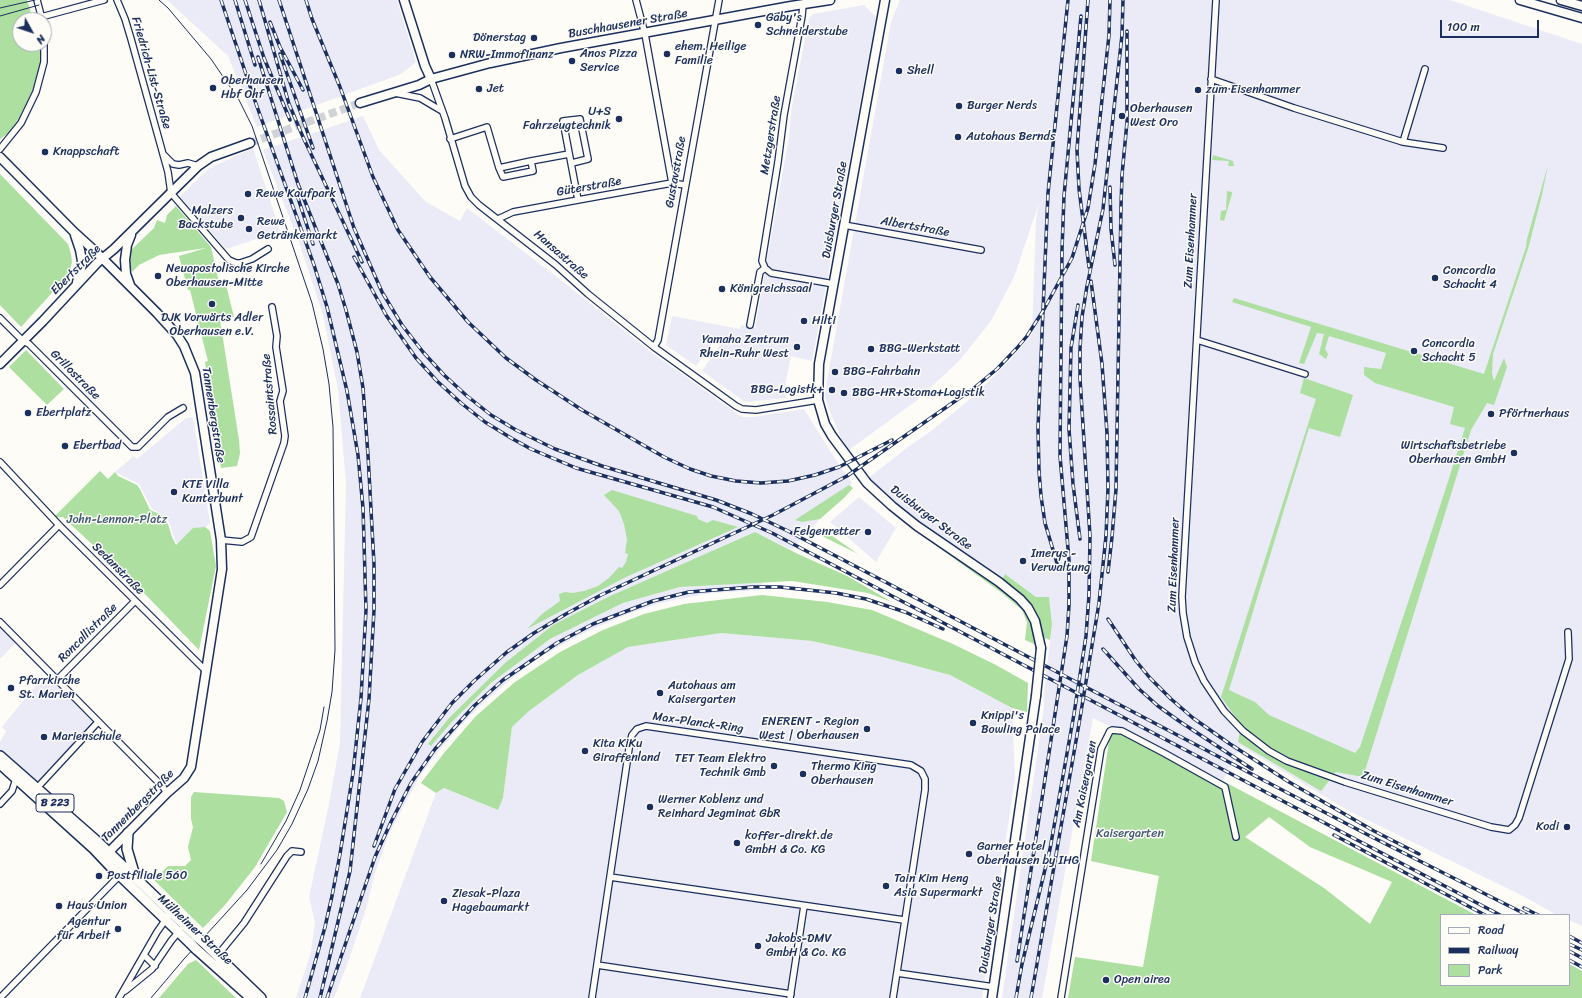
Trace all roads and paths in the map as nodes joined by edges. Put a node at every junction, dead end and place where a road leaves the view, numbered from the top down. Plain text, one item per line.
1 (37, 0) edge
2 (104, 0) edge
3 (117, 0) edge
4 (404, 0) edge
5 (636, 0) edge
6 (719, 0) edge
7 (830, 0) edge
8 (885, 0) edge
9 (1216, 0) edge
10 (1520, 0) edge
11 (1561, 0) edge
12 (802, 5) junction
13 (1582, 6) edge
14 (40, 12) edge
15 (52, 15) edge
16 (1582, 18) edge
17 (715, 21) junction
18 (645, 34) junction
19 (44, 52) edge
20 (1425, 69) dead end
21 (431, 79) junction
22 (1211, 79) junction
23 (394, 93) junction
24 (360, 103) tunnel mouth
25 (442, 111) junction
26 (450, 139) junction
27 (1403, 142) junction
28 (250, 143) tunnel mouth
29 (1442, 148) dead end
30 (0, 149) edge
31 (162, 152) junction
32 (569, 154) junction
33 (0, 157) edge
34 (531, 161) junction
35 (572, 163) junction
36 (198, 166) junction
37 (499, 168) junction
38 (672, 183) junction
39 (685, 185) junction
40 (171, 193) junction
41 (578, 200) junction
42 (498, 219) junction
43 (844, 225) junction
44 (133, 230) junction
45 (74, 232) junction
46 (268, 249) dead end
47 (981, 250) dead end
48 (102, 258) junction
49 (765, 268) junction
50 (834, 284) junction
51 (76, 285) junction
52 (131, 286) junction
53 (272, 307) dead end
54 (0, 318) edge
55 (750, 325) dead end
56 (1197, 340) junction
57 (23, 341) junction
58 (654, 347) junction
59 (0, 364) edge
60 (1306, 374) dead end
61 (818, 400) junction
62 (183, 408) dead end
63 (0, 462) edge
64 (59, 525) junction
65 (220, 540) junction
66 (0, 585) edge
67 (135, 601) junction
68 (0, 622) edge
69 (1568, 632) dead end
70 (206, 672) junction
71 (57, 680) junction
72 (98, 722) junction
73 (0, 756) edge
74 (0, 764) edge
75 (16, 779) junction
76 (37, 788) junction
77 (167, 793) junction
78 (0, 804) edge
79 (128, 833) junction
80 (1236, 837) dead end
81 (301, 852) dead end
82 (106, 855) junction
83 (120, 875) junction
84 (135, 877) junction
85 (610, 877) junction
86 (804, 906) junction
87 (168, 916) junction
88 (904, 920) junction
89 (185, 925) junction
90 (179, 932) junction
91 (196, 942) junction
92 (144, 955) junction
93 (217, 956) junction
94 (597, 965) junction
95 (137, 966) junction
96 (155, 966) junction
97 (897, 973) junction
98 (145, 976) junction
99 (994, 987) junction
100 (120, 996) edge
101 (791, 996) edge
102 (0, 998) edge
103 (251, 998) edge
104 (261, 998) edge
105 (592, 998) edge
106 (893, 998) edge
107 (992, 998) edge
108 (1061, 998) edge

1 - 14 street
2 - 15 street
3 - 31 street, Friedrich-List-Straße
4 - 21 main road, Hansastraße
5 - 18 street
6 - 17 street, Gustavstraße
7 - 12 main road, Buschhausener Straße
8 - 43 main road, Duisburger Straße
9 - 22 street, Zum Eisenhammer
10 - 16 main road
11 - 13 main road
12 - 17 main road, Buschhausener Straße
12 - 49 street, Metzgerstraße
17 - 18 main road, Buschhausener Straße
17 - 39 street, Gustavstraße
18 - 21 main road, Buschhausener Straße
18 - 38 street
19 - 30 street
20 - 27 street
21 - 23 main road
21 - 25 street, Hansastraße
22 - 27 street
22 - 56 street, Zum Eisenhammer
23 - 24 main road
23 - 25 street
25 - 26 street, Hansastraße
26 - 37 street
26 - 42 street, Hansastraße
27 - 29 street
28 - 36 main road, Ebertstraße
31 - 36 street
31 - 40 street, Friedrich-List-Straße
32 - 34 street
32 - 35 street
32 - 35 street
33 - 45 main road, Tannenbergstraße
34 - 37 street
34 - 37 street
35 - 41 street
36 - 40 main road, Ebertstraße
38 - 39 street, Güterstraße
38 - 41 street, Güterstraße
39 - 58 street, Gustavstraße
40 - 44 main road, Ebertstraße
40 - 46 street
41 - 42 street, Güterstraße
42 - 58 street, Hansastraße
43 - 47 street, Albertstraße
43 - 50 main road, Duisburger Straße
44 - 48 main road, Ebertstraße
44 - 52 main road
45 - 48 main road, Tannenbergstraße
45 - 51 main road
48 - 51 main road, Ebertstraße
48 - 52 main road, Tannenbergstraße
49 - 50 street
49 - 55 street, Metzgerstraße
50 - 61 main road, Duisburger Straße
51 - 57 main road, Ebertstraße
52 - 65 main road, Tannenbergstraße
53 - 65 street, Rossaintstraße
54 - 57 street, Grillostraße
56 - 60 street
56 - 69 street, Zum Eisenhammer
57 - 59 main road, Ebertstraße
57 - 62 street, Grillostraße
58 - 61 street, Hansastraße
61 - 99 main road, Duisburger Straße, bridge
63 - 64 street, Sedanstraße
64 - 66 street
64 - 67 street, Sedanstraße
65 - 70 main road, Tannenbergstraße
67 - 70 street, Sedanstraße
67 - 71 street, Roncallistraße
68 - 71 street
70 - 77 main road, Tannenbergstraße
71 - 72 street
72 - 76 street
72 - 77 street
73 - 76 main road, Mülheimer Straße / B 223
74 - 75 main road, Mülheimer Straße / B 223
75 - 78 street
75 - 82 main road, Mülheimer Straße / B 223
76 - 82 main road, Mülheimer Straße / B 223
77 - 79 main road, Tannenbergstraße
79 - 82 main road, Tannenbergstraße
79 - 84 main road
80 - 108 street, Am Kaisergarten
81 - 93 street, Mülheimer Straße
82 - 83 main road, Mülheimer Straße / B 223
82 - 84 main road, Mülheimer Straße / B 223
83 - 84 main road
83 - 87 main road, Mülheimer Straße / B 223
83 - 102 street
84 - 87 main road, Mülheimer Straße / B 223
85 - 86 street
85 - 88 street, Max-Planck-Ring
85 - 94 street, Max-Planck-Ring
86 - 88 street
86 - 101 street
87 - 89 main road, Mülheimer Straße / B 223
87 - 90 main road, Mülheimer Straße / B 223
87 - 92 street
88 - 97 street, Max-Planck-Ring
89 - 90 street
89 - 91 main road, Mülheimer Straße / B 223
90 - 91 main road, Mülheimer Straße / B 223
90 - 96 street
91 - 93 main road, Mülheimer Straße / B 223
91 - 103 main road, Mülheimer Straße / B 223
92 - 95 street
92 - 96 street
93 - 104 main road, Mülheimer Straße / B 223
94 - 101 street
94 - 105 street, Max-Planck-Ring
95 - 98 street
95 - 100 street
96 - 98 street
97 - 99 street
97 - 106 street, Max-Planck-Ring
98 - 100 street
99 - 107 main road, Duisburger Straße

